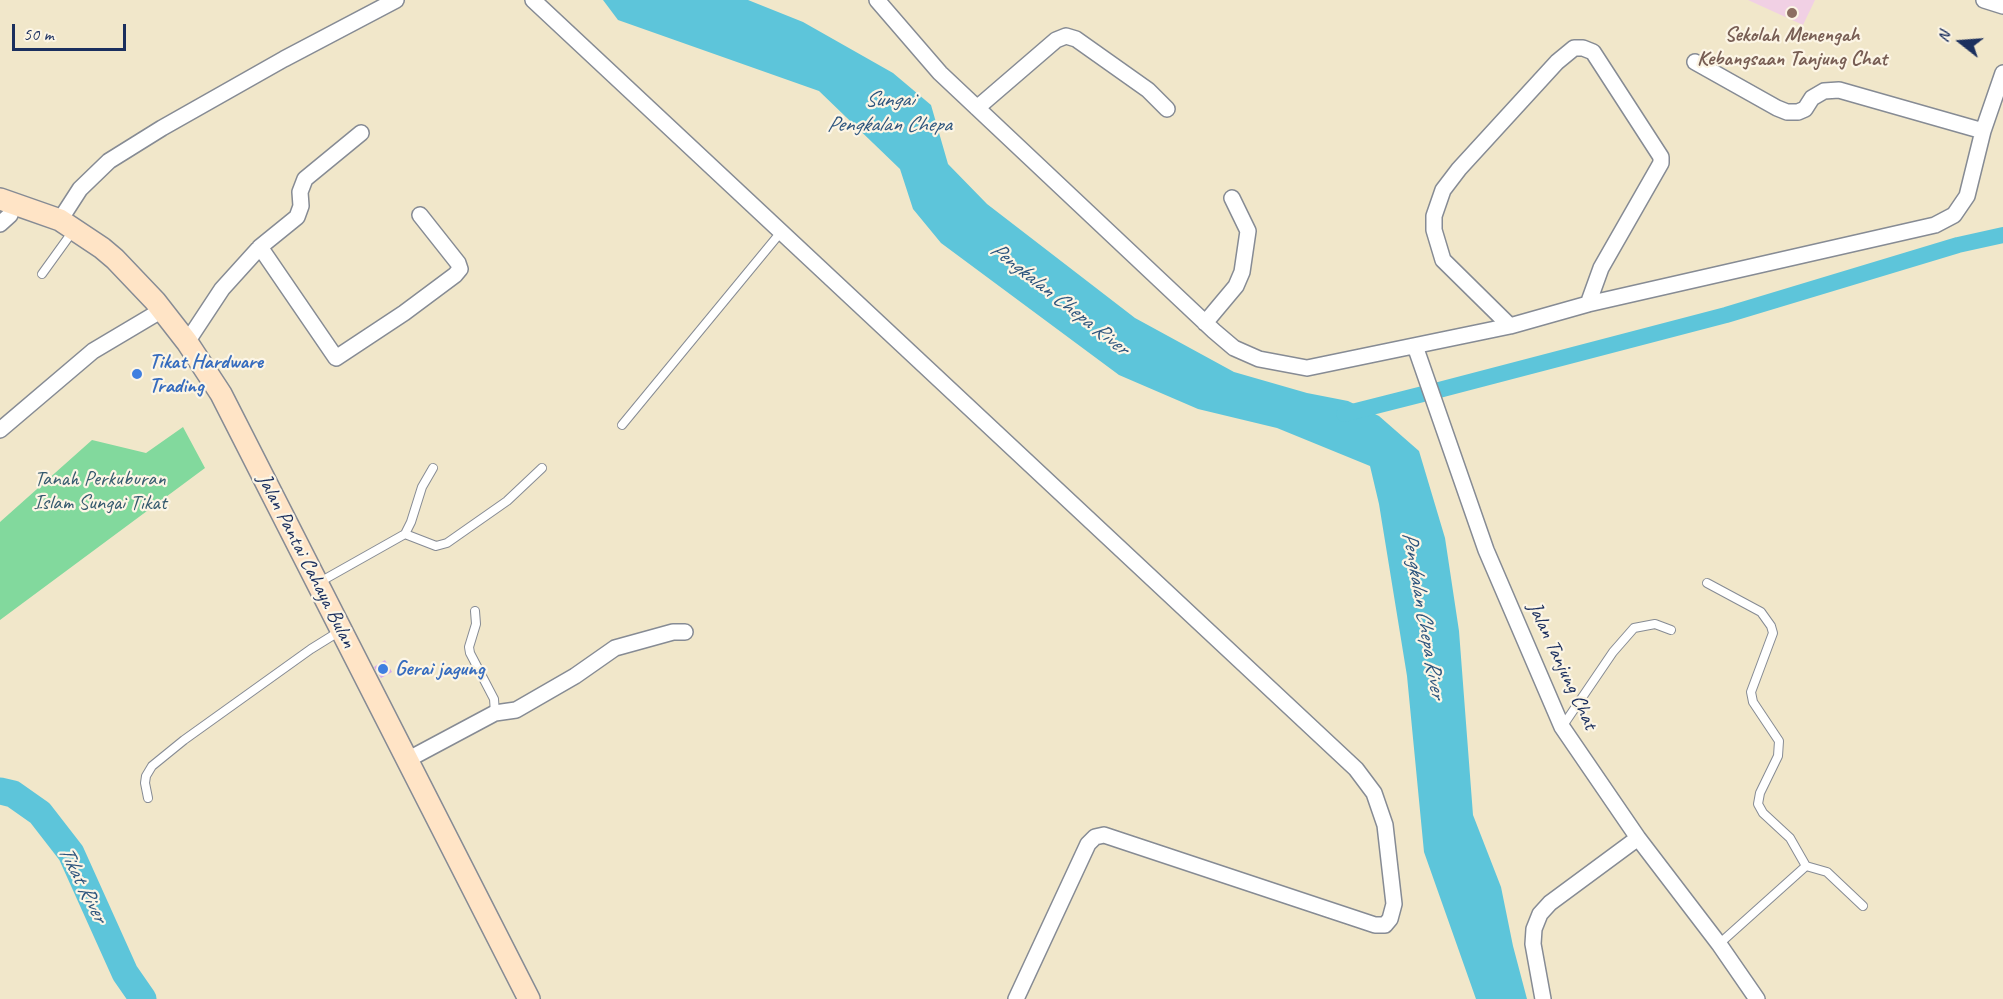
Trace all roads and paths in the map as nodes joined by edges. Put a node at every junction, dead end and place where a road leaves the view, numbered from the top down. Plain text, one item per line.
1 (396, 0) edge
2 (533, 0) edge
3 (1984, 0) edge
4 (881, 2) edge
5 (2003, 6) edge
6 (1695, 62) dead end
7 (2003, 73) edge
8 (978, 108) junction
9 (1167, 109) dead end
10 (1983, 131) junction
11 (361, 133) dead end
12 (1232, 198) dead end
13 (7, 201) edge
14 (420, 215) dead end
15 (0, 224) edge
16 (67, 224) junction
17 (781, 232) junction
18 (260, 247) junction
19 (42, 274) dead end
20 (1588, 304) junction
21 (162, 310) junction
22 (1205, 323) junction
23 (1510, 326) junction
24 (187, 342) junction
25 (1415, 346) junction
26 (622, 425) dead end
27 (0, 430) edge
28 (433, 468) dead end
29 (543, 468) dead end
30 (405, 534) junction
31 (317, 583) junction
32 (1707, 583) dead end
33 (475, 611) dead end
34 (341, 630) junction
35 (1671, 630) dead end
36 (685, 632) dead end
37 (495, 714) junction
38 (1562, 728) junction
39 (407, 760) junction
40 (148, 798) dead end
41 (1638, 838) junction
42 (1806, 866) junction
43 (1863, 906) dead end
44 (1719, 944) junction
45 (529, 999) edge
46 (1016, 999) edge
47 (1543, 999) edge
48 (1757, 999) edge

1 - 16 street
2 - 17 street
3 - 5 street
4 - 8 street
6 - 10 street
7 - 10 street
8 - 9 street
8 - 22 street
10 - 20 street
11 - 18 street
12 - 22 street
13 - 15 street
13 - 16 main road, Jalan Pantai Cahaya Bulan
14 - 18 street
16 - 19 lane
16 - 21 main road, Jalan Pantai Cahaya Bulan
17 - 26 lane
17 - 46 street
18 - 24 street
20 - 23 street
20 - 23 street
21 - 24 main road, Jalan Pantai Cahaya Bulan
21 - 27 street
22 - 25 street
23 - 25 street
24 - 31 main road, Jalan Pantai Cahaya Bulan
25 - 38 street, Jalan Tanjung Chat
28 - 30 lane
29 - 30 lane
30 - 31 lane
31 - 34 main road, Jalan Pantai Cahaya Bulan
32 - 42 lane
33 - 37 lane
34 - 39 main road, Jalan Pantai Cahaya Bulan
34 - 40 lane
35 - 38 lane
36 - 37 street
37 - 39 street
38 - 41 street, Jalan Tanjung Chat
39 - 45 main road, Jalan Pantai Cahaya Bulan
41 - 44 street, Jalan Tanjung Chat
41 - 47 street
42 - 43 lane
42 - 44 lane
44 - 48 street, Jalan Tanjung Chat

